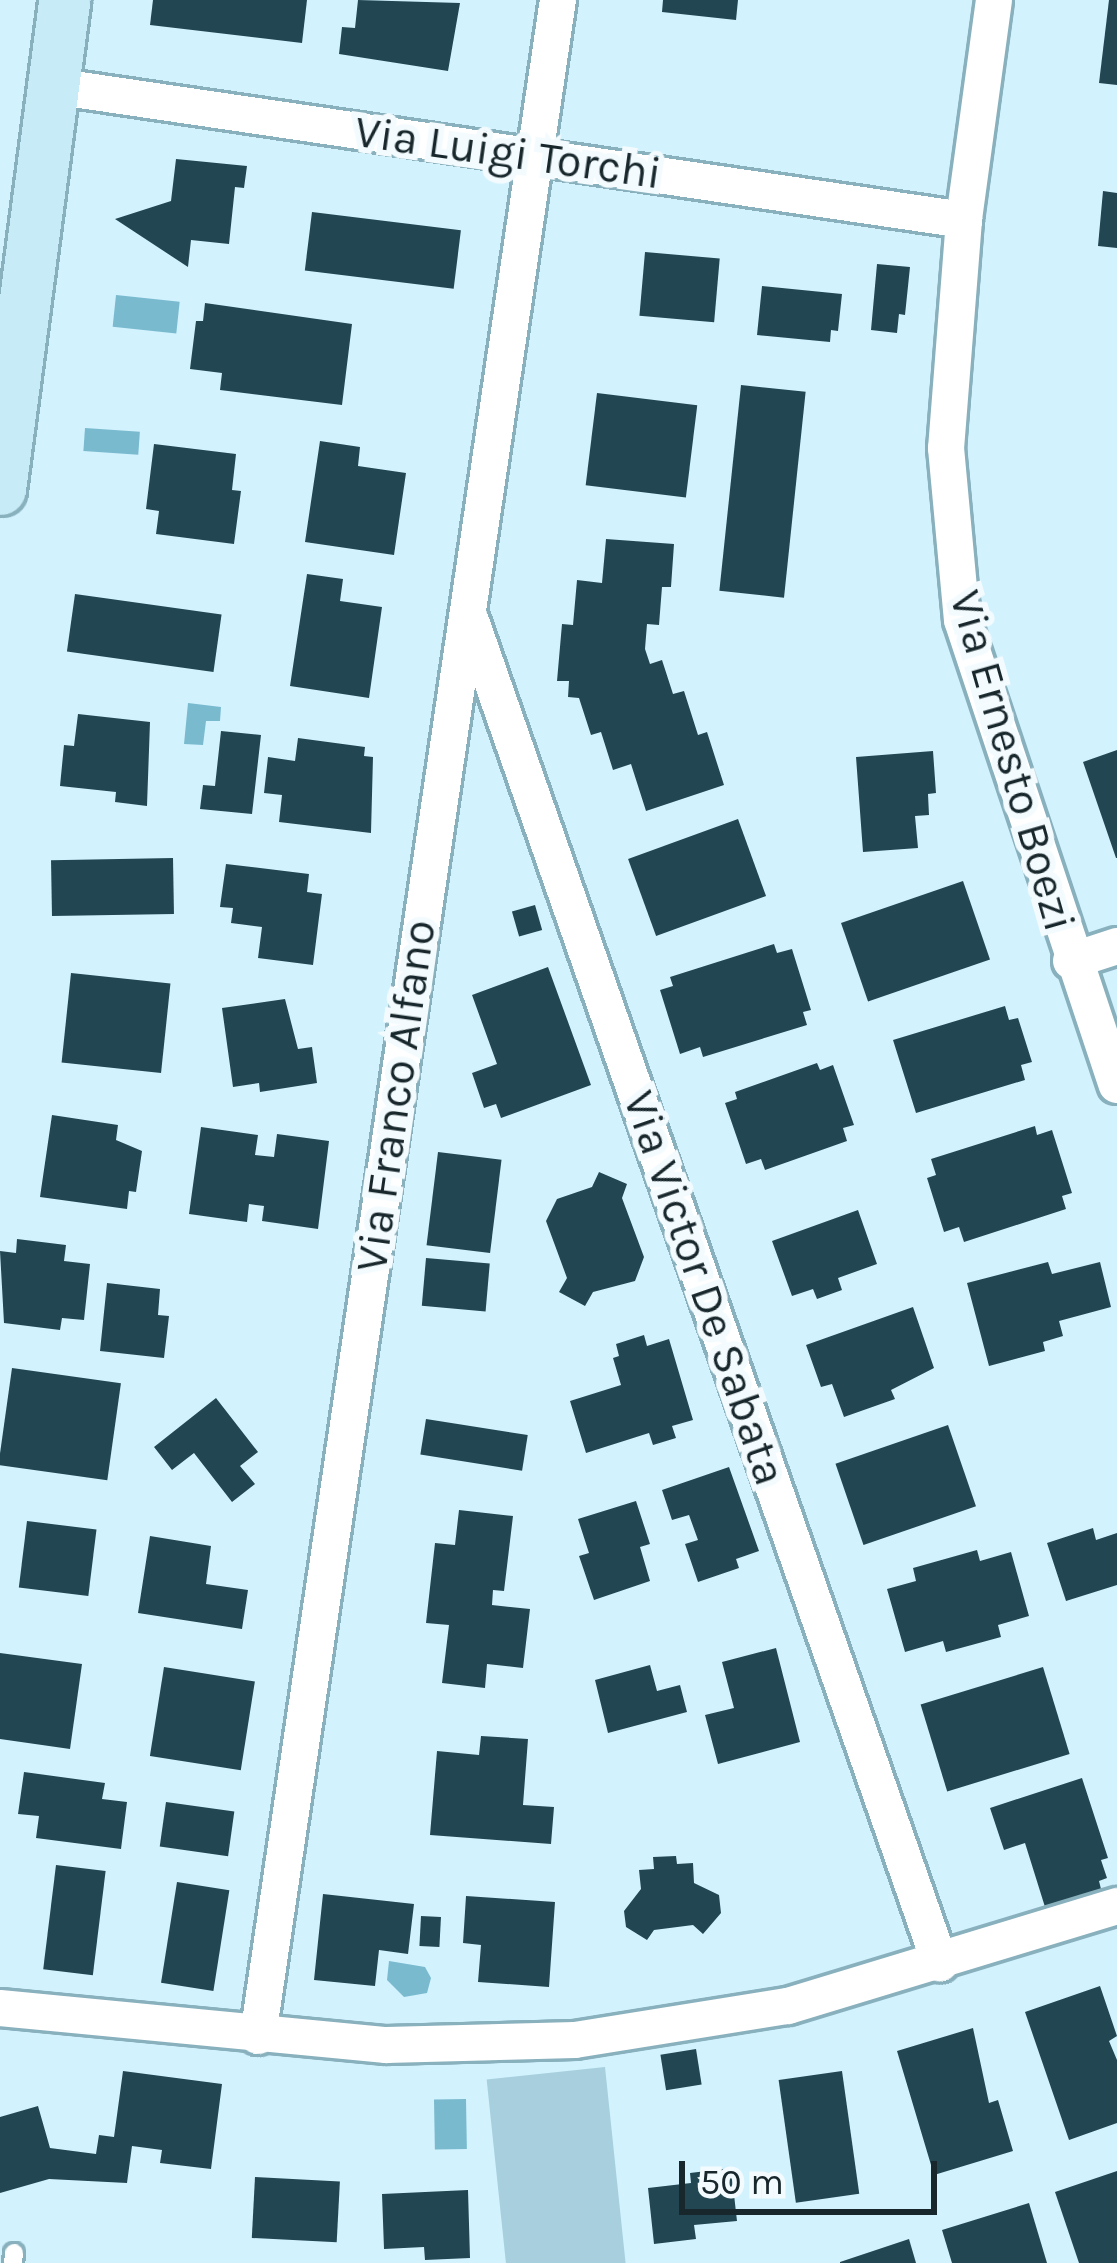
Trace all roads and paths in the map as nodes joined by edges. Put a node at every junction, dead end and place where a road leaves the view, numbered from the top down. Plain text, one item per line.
1 (64, 0) edge
2 (558, 0) edge
3 (994, 0) edge
4 (52, 86) junction
5 (538, 157) junction
6 (964, 220) junction
7 (2, 459) edge
8 (468, 612) junction
9 (1117, 946) edge
10 (1071, 961) junction
11 (1117, 1085) edge
12 (1117, 1906) edge
13 (940, 1964) junction
14 (0, 2008) edge
15 (258, 2036) junction

1 - 4 street
2 - 5 street, Via Franco Alfano
3 - 6 street, Via Ernesto Boezi
4 - 5 street, Via Luigi Torchi
4 - 7 street
5 - 6 street, Via Luigi Torchi
5 - 8 street, Via Franco Alfano
6 - 10 street, Via Ernesto Boezi
8 - 13 street, Via Victor De Sabata
8 - 15 street, Via Franco Alfano
9 - 10 street
10 - 11 street, Via Ernesto Boezi
12 - 13 street
13 - 15 street
14 - 15 street

